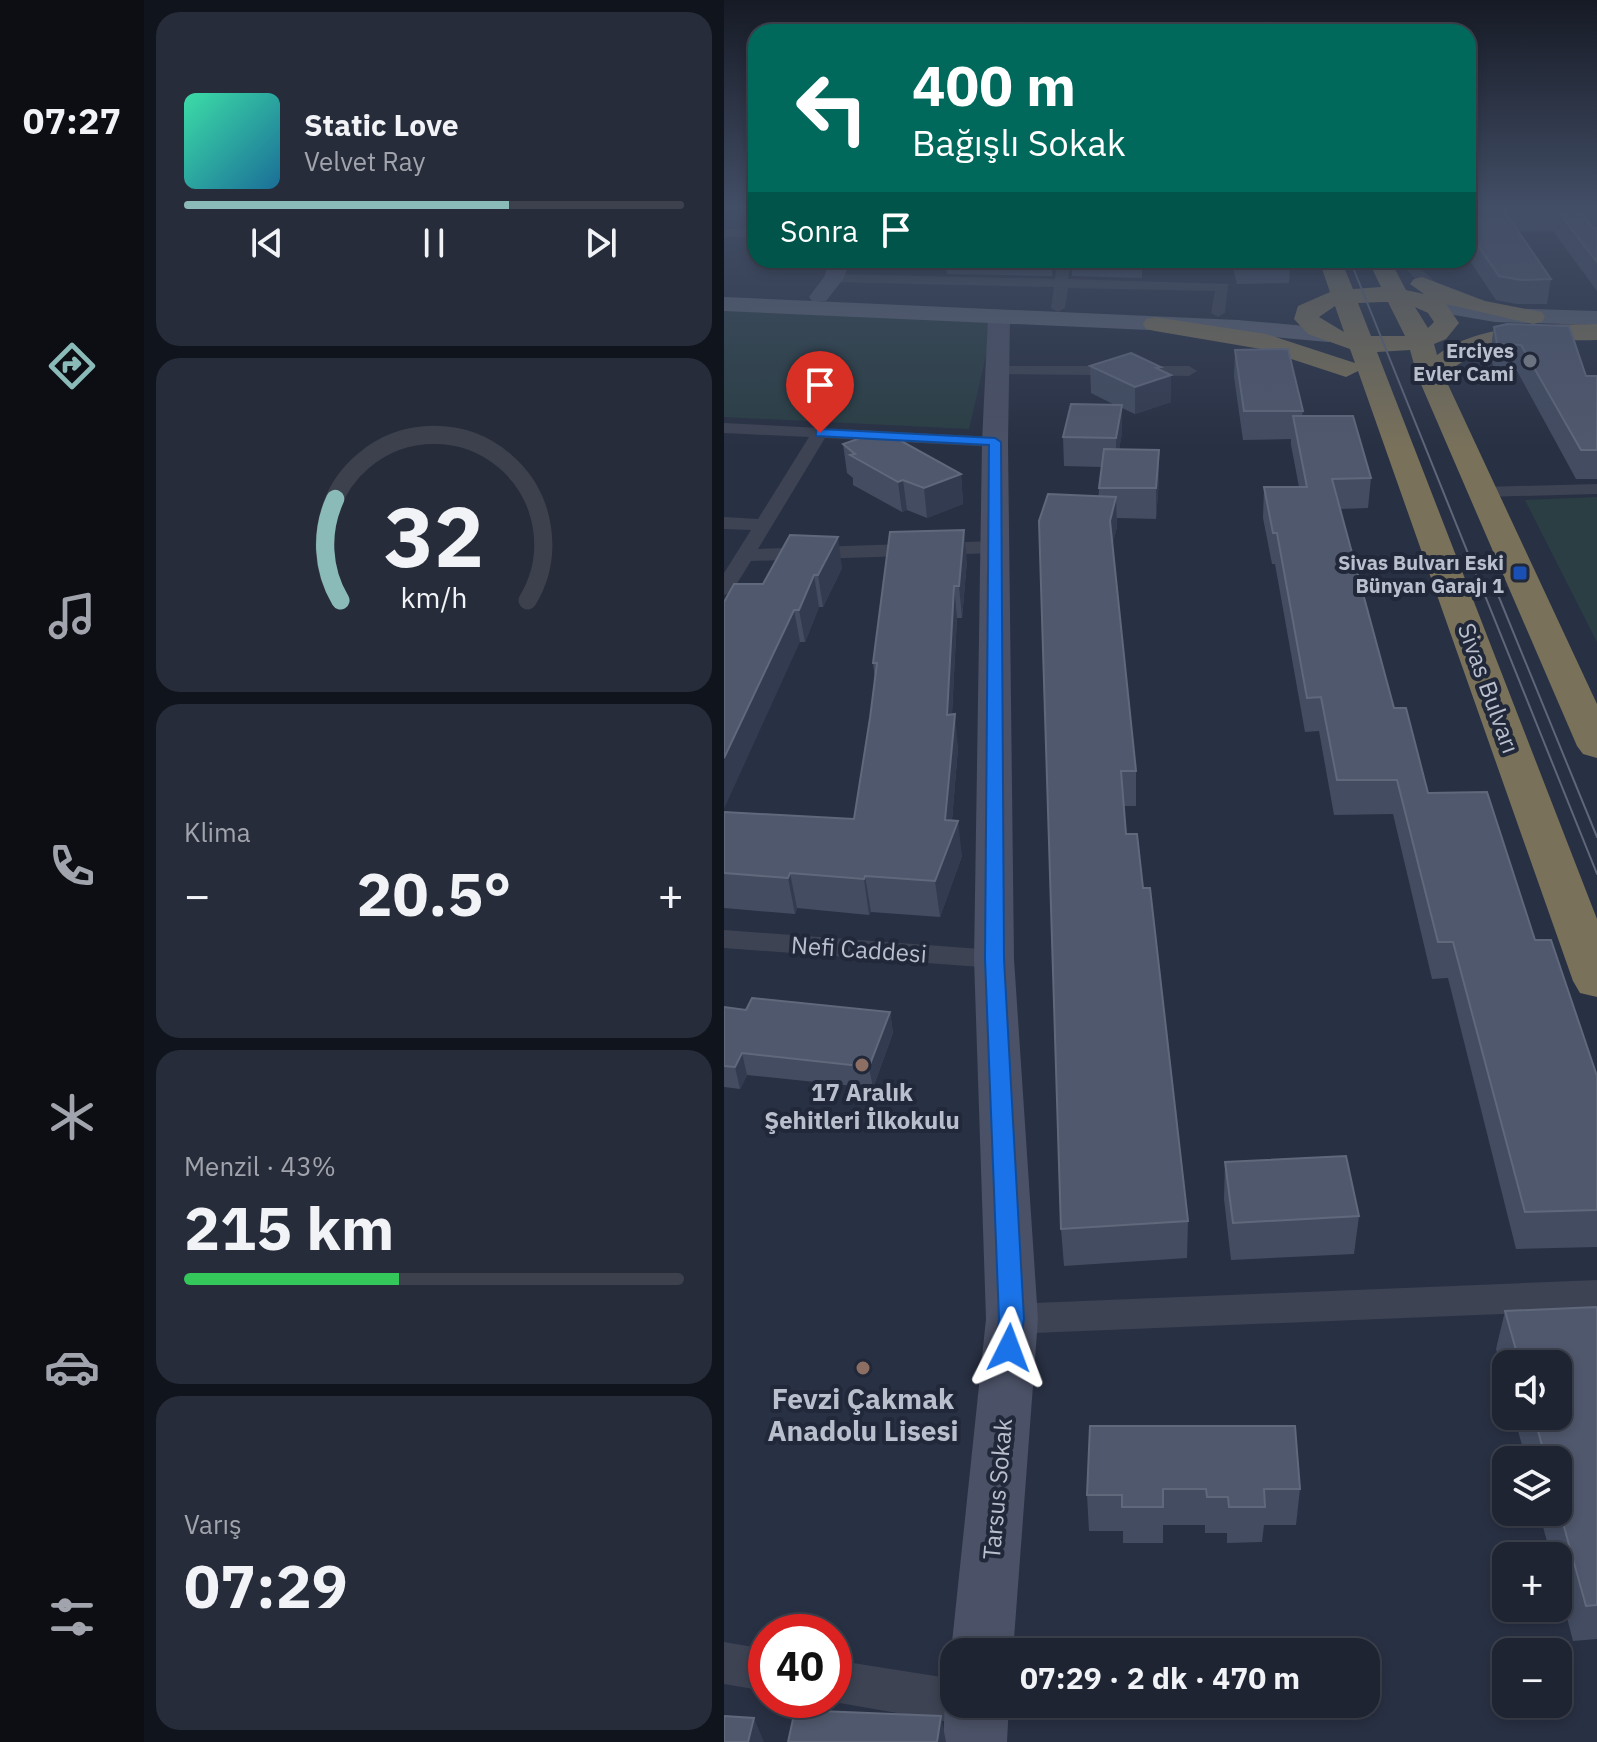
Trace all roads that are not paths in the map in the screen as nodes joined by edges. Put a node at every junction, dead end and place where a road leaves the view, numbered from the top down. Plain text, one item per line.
1 (825, 287) edge
2 (1060, 287) edge
3 (1223, 287) edge
4 (1321, 287) edge
5 (1333, 287) edge
6 (1393, 287) edge
7 (1418, 287) edge
8 (1425, 287) edge
9 (724, 292) edge
10 (1397, 296) junction
11 (819, 297) junction
12 (1334, 298) junction
13 (1433, 298) junction
14 (724, 304) edge
15 (1284, 307) junction
16 (1058, 308) junction
17 (1230, 317) junction
18 (1533, 317) joint
19 (999, 318) junction
20 (1597, 318) edge
21 (1155, 324) junction
22 (1597, 332) edge
23 (1429, 337) junction
24 (1344, 339) junction
25 (998, 371) junction
26 (1189, 371) dead end
27 (1430, 375) junction
28 (1380, 389) junction
29 (724, 428) edge
30 (820, 433) junction
31 (995, 442) junction
32 (1597, 489) edge
33 (1483, 492) junction
34 (724, 523) edge
35 (765, 525) junction
36 (996, 547) junction
37 (747, 555) junction
38 (724, 589) edge
39 (1597, 746) edge
40 (724, 939) edge
41 (994, 959) junction
42 (1597, 981) edge
43 (1597, 1295) edge
44 (1012, 1319) junction
45 (979, 1638) edge
46 (724, 1663) edge
47 (748, 1667) edge
48 (852, 1684) edge
49 (940, 1696) edge

1 - 11 street
2 - 16 street
3 - 17 street
4 - 15 highway
5 - 12 highway, Sivas Bulvarı
6 - 10 highway
7 - 13 highway
8 - 13 street
9 - 11 main road
10 - 12 highway
10 - 13 highway
10 - 23 highway
11 - 16 main road
12 - 15 main road
12 - 24 highway, Sivas Bulvarı
12 - 24 highway
13 - 18 highway
13 - 23 highway
14 - 19 main road
15 - 17 main road
16 - 17 main road
17 - 21 main road
17 - 24 main road
18 - 20 main road
19 - 21 main road
19 - 25 street, Tarsus Sokak
21 - 28 highway
22 - 23 main road
22 - 27 highway
23 - 24 highway
23 - 27 highway
24 - 28 highway, Sivas Bulvarı
25 - 26 street
25 - 31 street, Tarsus Sokak
27 - 33 highway
28 - 42 highway, Sivas Bulvarı
29 - 30 street
30 - 31 street
30 - 35 street
31 - 36 street, Tarsus Sokak
32 - 33 street
33 - 39 highway
34 - 35 street
35 - 37 street
36 - 37 street
36 - 41 street, Tarsus Sokak
37 - 38 street
40 - 41 street, Nefi Caddesi
41 - 44 street, Tarsus Sokak
43 - 44 street
44 - 45 street, Tarsus Sokak
46 - 47 street
48 - 49 street

